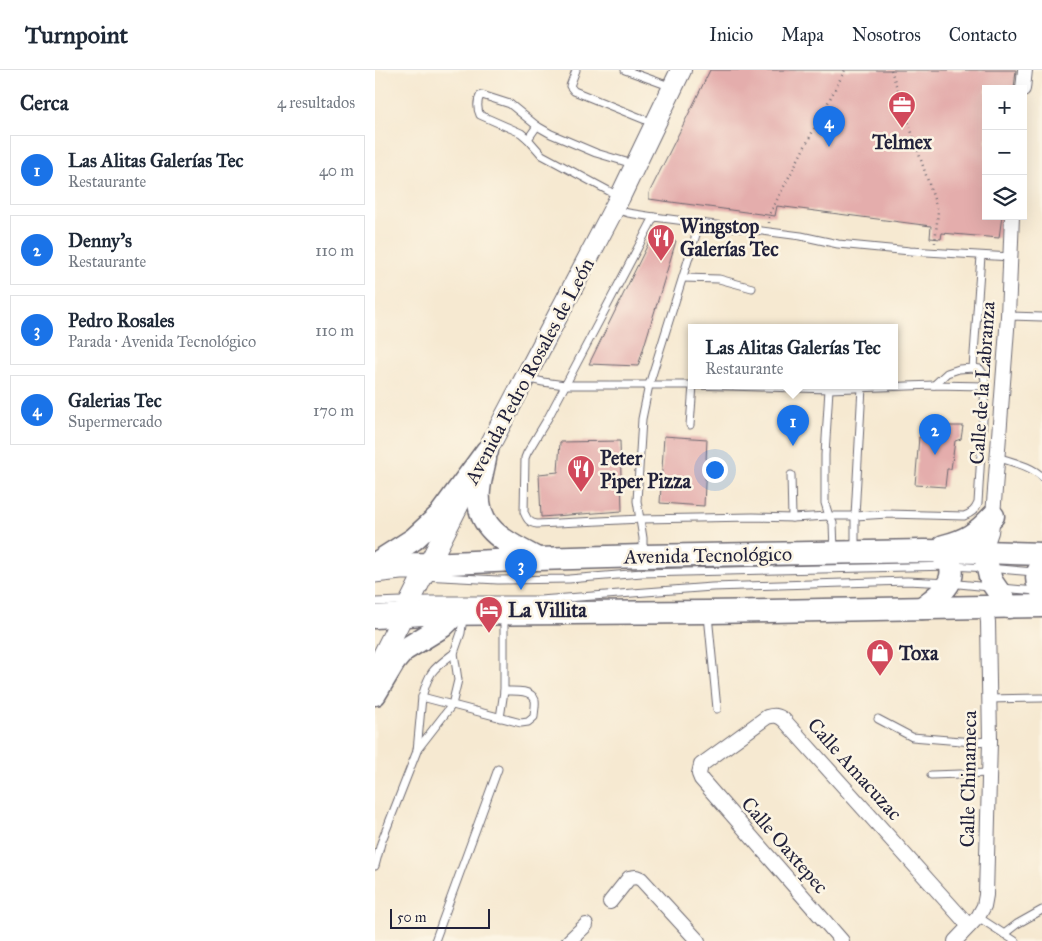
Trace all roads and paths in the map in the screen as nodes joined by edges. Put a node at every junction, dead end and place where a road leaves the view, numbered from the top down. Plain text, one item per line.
1 (576, 70) edge
2 (625, 70) edge
3 (845, 70) edge
4 (891, 70) edge
5 (1025, 70) edge
6 (677, 79) edge
7 (1023, 85) edge
8 (656, 124) junction
9 (537, 126) junction
10 (528, 139) junction
11 (636, 165) junction
12 (617, 203) junction
13 (654, 217) junction
14 (1012, 220) edge
15 (700, 222) junction
16 (769, 232) junction
17 (935, 253) junction
18 (981, 256) junction
19 (1011, 257) junction
20 (683, 278) junction
21 (752, 288) dead end
22 (1008, 316) junction
23 (1042, 317) edge
24 (973, 368) junction
25 (525, 377) junction
26 (565, 385) junction
27 (649, 385) junction
28 (688, 385) edge
29 (934, 385) junction
30 (985, 386) junction
31 (898, 387) edge
32 (693, 389) edge
33 (829, 389) edge
34 (863, 389) edge
35 (690, 425) dead end
36 (487, 451) junction
37 (997, 457) junction
38 (791, 475) dead end
39 (1042, 477) edge
40 (829, 516) junction
41 (855, 516) junction
42 (993, 516) junction
43 (792, 518) junction
44 (641, 519) junction
45 (844, 553) junction
46 (643, 556) junction
47 (537, 559) junction
48 (941, 563) junction
49 (375, 564) edge
50 (426, 570) junction
51 (1041, 575) edge
52 (987, 578) junction
53 (375, 579) edge
54 (375, 602) edge
55 (1042, 606) edge
56 (407, 608) junction
57 (923, 608) junction
58 (708, 612) junction
59 (459, 614) junction
60 (504, 614) junction
61 (375, 617) edge
62 (454, 653) junction
63 (375, 672) edge
64 (504, 691) junction
65 (375, 694) edge
66 (422, 697) junction
67 (1042, 698) edge
68 (989, 699) junction
69 (452, 705) junction
70 (717, 709) dead end
71 (500, 718) junction
72 (879, 719) dead end
73 (990, 741) junction
74 (417, 751) junction
75 (498, 769) dead end
76 (990, 773) junction
77 (699, 774) joint
78 (931, 775) dead end
79 (375, 866) edge
80 (610, 902) dead end
81 (1042, 910) edge
82 (974, 922) junction
83 (586, 925) dead end
84 (1004, 934) junction
85 (435, 941) edge
86 (569, 941) edge
87 (698, 941) edge
88 (842, 941) edge
89 (955, 941) edge
90 (1015, 941) edge

1 - 8 lane
2 - 6 lane
3 - 16 path
4 - 17 path
5 - 7 street
6 - 8 main road, Avenida Pedro Rosales de León
8 - 11 main road, Avenida Pedro Rosales de León
9 - 10 lane
9 - 10 lane
9 - 11 lane
10 - 12 lane
11 - 12 main road, Avenida Pedro Rosales de León
12 - 13 lane
12 - 25 main road, Avenida Pedro Rosales de León
13 - 15 lane
13 - 26 lane
14 - 19 street, Calle de la Labranza
15 - 16 lane
15 - 20 lane
16 - 17 lane
17 - 18 lane
18 - 19 lane
18 - 24 lane
19 - 22 street, Calle de la Labranza
20 - 21 lane
20 - 27 lane
22 - 23 lane
22 - 37 street, Calle de la Labranza
24 - 29 lane
24 - 30 lane
25 - 26 lane
25 - 36 main road, Avenida Pedro Rosales de León
26 - 27 lane
26 - 44 lane
27 - 28 lane
27 - 44 lane
29 - 30 lane
29 - 31 lane
30 - 41 lane
32 - 35 lane
33 - 40 lane
34 - 41 lane
36 - 47 main road
36 - 49 main road
36 - 50 main road, Avenida Pedro Rosales de León
37 - 39 lane
37 - 42 street, Calle de la Labranza
38 - 43 lane
40 - 41 lane
40 - 43 lane
40 - 45 lane
41 - 45 lane
42 - 48 main road
42 - 52 street, Calle de la Labranza
43 - 44 lane
44 - 46 lane
45 - 46 main road, Avenida Tecnológico
45 - 48 main road, Avenida Tecnológico
46 - 47 main road, Avenida Tecnológico
47 - 50 main road, Avenida Tecnológico
48 - 50 lane
48 - 52 main road, Avenida Tecnológico
48 - 52 lane
48 - 56 lane
48 - 57 main road
49 - 50 main road, Avenida Tecnológico
50 - 53 lane
50 - 56 main road, Avenida Pedro Rosales de León
51 - 52 main road, Avenida Tecnológico
51 - 52 lane
52 - 55 main road
52 - 57 main road, Avenida Tecnológico
52 - 68 street, Calle Chinameca
54 - 56 lane
56 - 59 main road, Avenida Tecnológico
56 - 61 main road, Avenida Tecnológico
56 - 63 main road, Avenida Pedro Rosales de León
57 - 58 main road, Avenida Tecnológico
58 - 60 main road, Avenida Tecnológico
58 - 70 lane
59 - 60 main road, Avenida Tecnológico
59 - 62 lane
59 - 65 main road
60 - 64 lane
62 - 66 lane
62 - 69 lane
64 - 71 lane
64 - 71 lane
66 - 69 lane
66 - 74 lane
67 - 68 lane
68 - 73 street, Calle Chinameca
69 - 71 lane
69 - 74 lane
72 - 73 lane
73 - 76 street, Calle Chinameca
74 - 79 lane
75 - 85 lane
76 - 78 lane
76 - 82 street, Calle Chinameca
77 - 82 street, Calle Amacuzac
77 - 88 street, Calle Oaxtepec
80 - 87 street
81 - 84 lane
82 - 84 lane
82 - 89 street, Calle Chinameca
83 - 86 street
84 - 90 lane

